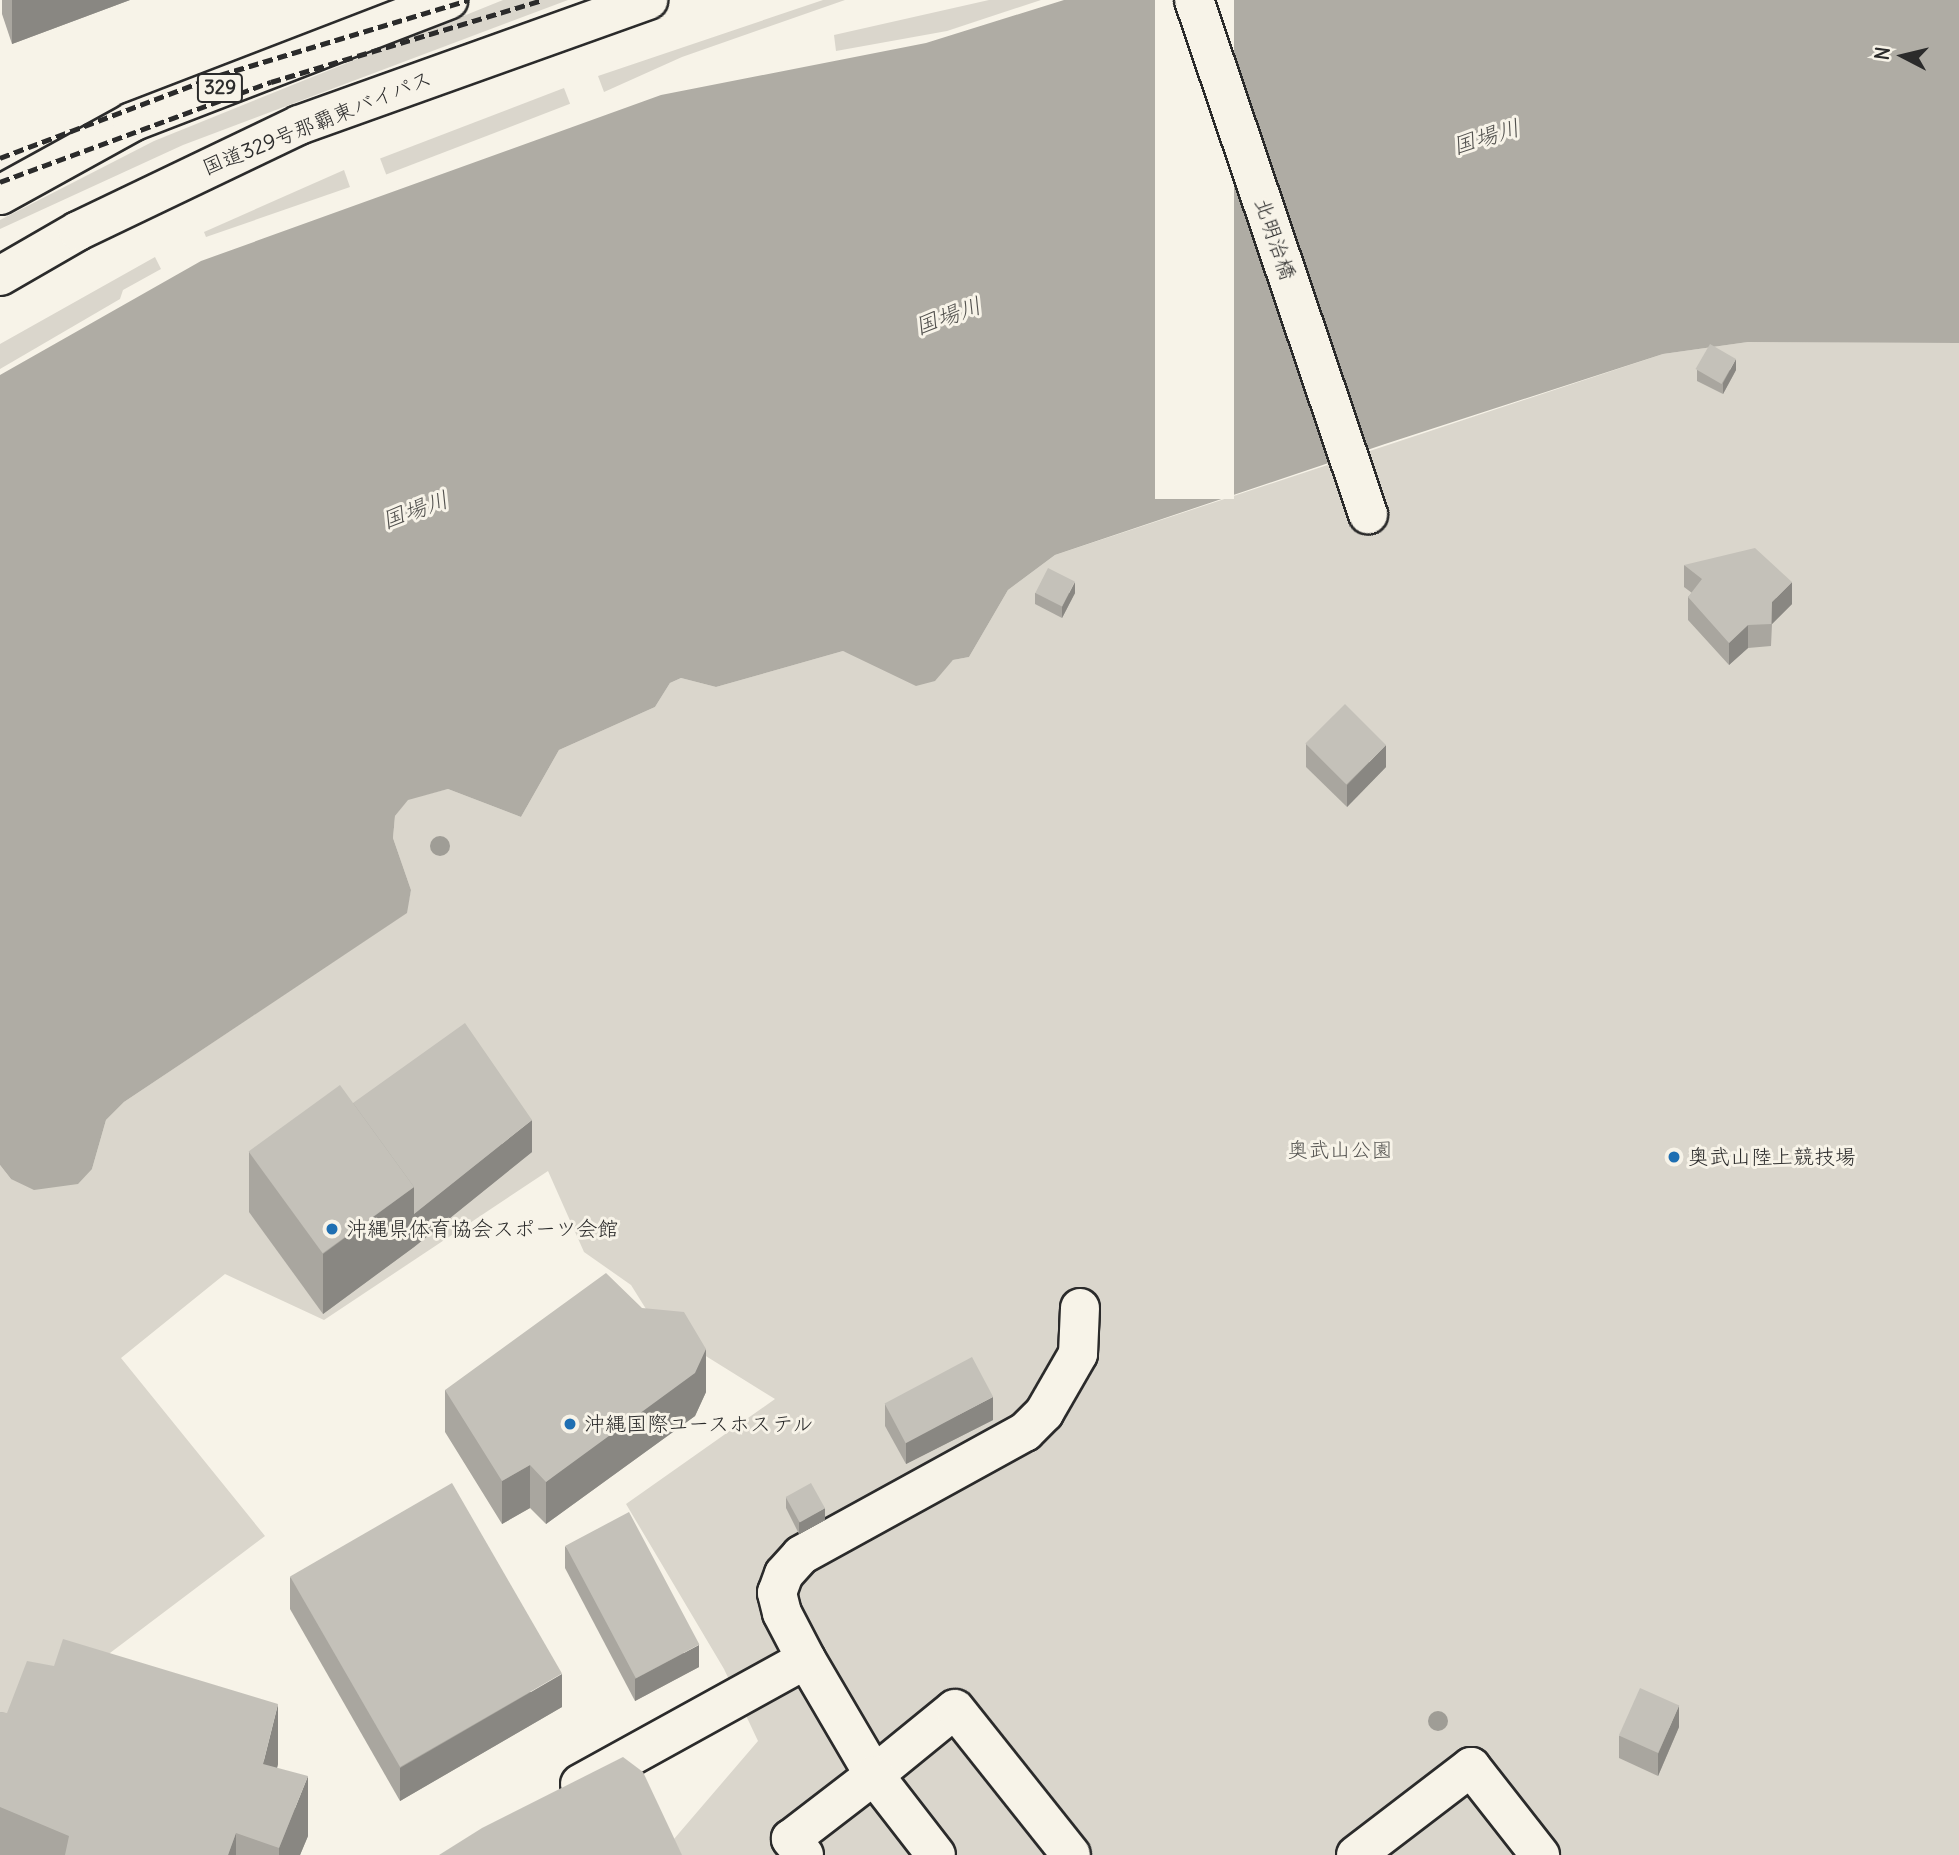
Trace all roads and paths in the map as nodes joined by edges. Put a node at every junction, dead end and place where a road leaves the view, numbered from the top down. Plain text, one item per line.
1 (448, 0) edge
2 (648, 0) edge
3 (1194, 0) edge
4 (0, 195) edge
5 (0, 276) edge
6 (1368, 514) dead end
7 (1080, 1308) dead end
8 (806, 1659) junction
9 (874, 1775) junction
10 (545, 1803) edge
11 (1396, 1843) edge
12 (804, 1855) edge
13 (936, 1855) edge
14 (1071, 1855) edge
15 (1356, 1855) edge
16 (1540, 1855) edge

1 - 4 main road, 329
2 - 5 main road, 国道329号那覇東バイパス
3 - 6 main road, 北明治橋
7 - 8 main road
8 - 9 main road
8 - 10 main road
9 - 12 main road
9 - 13 main road
9 - 14 main road
11 - 15 main road
11 - 16 main road

